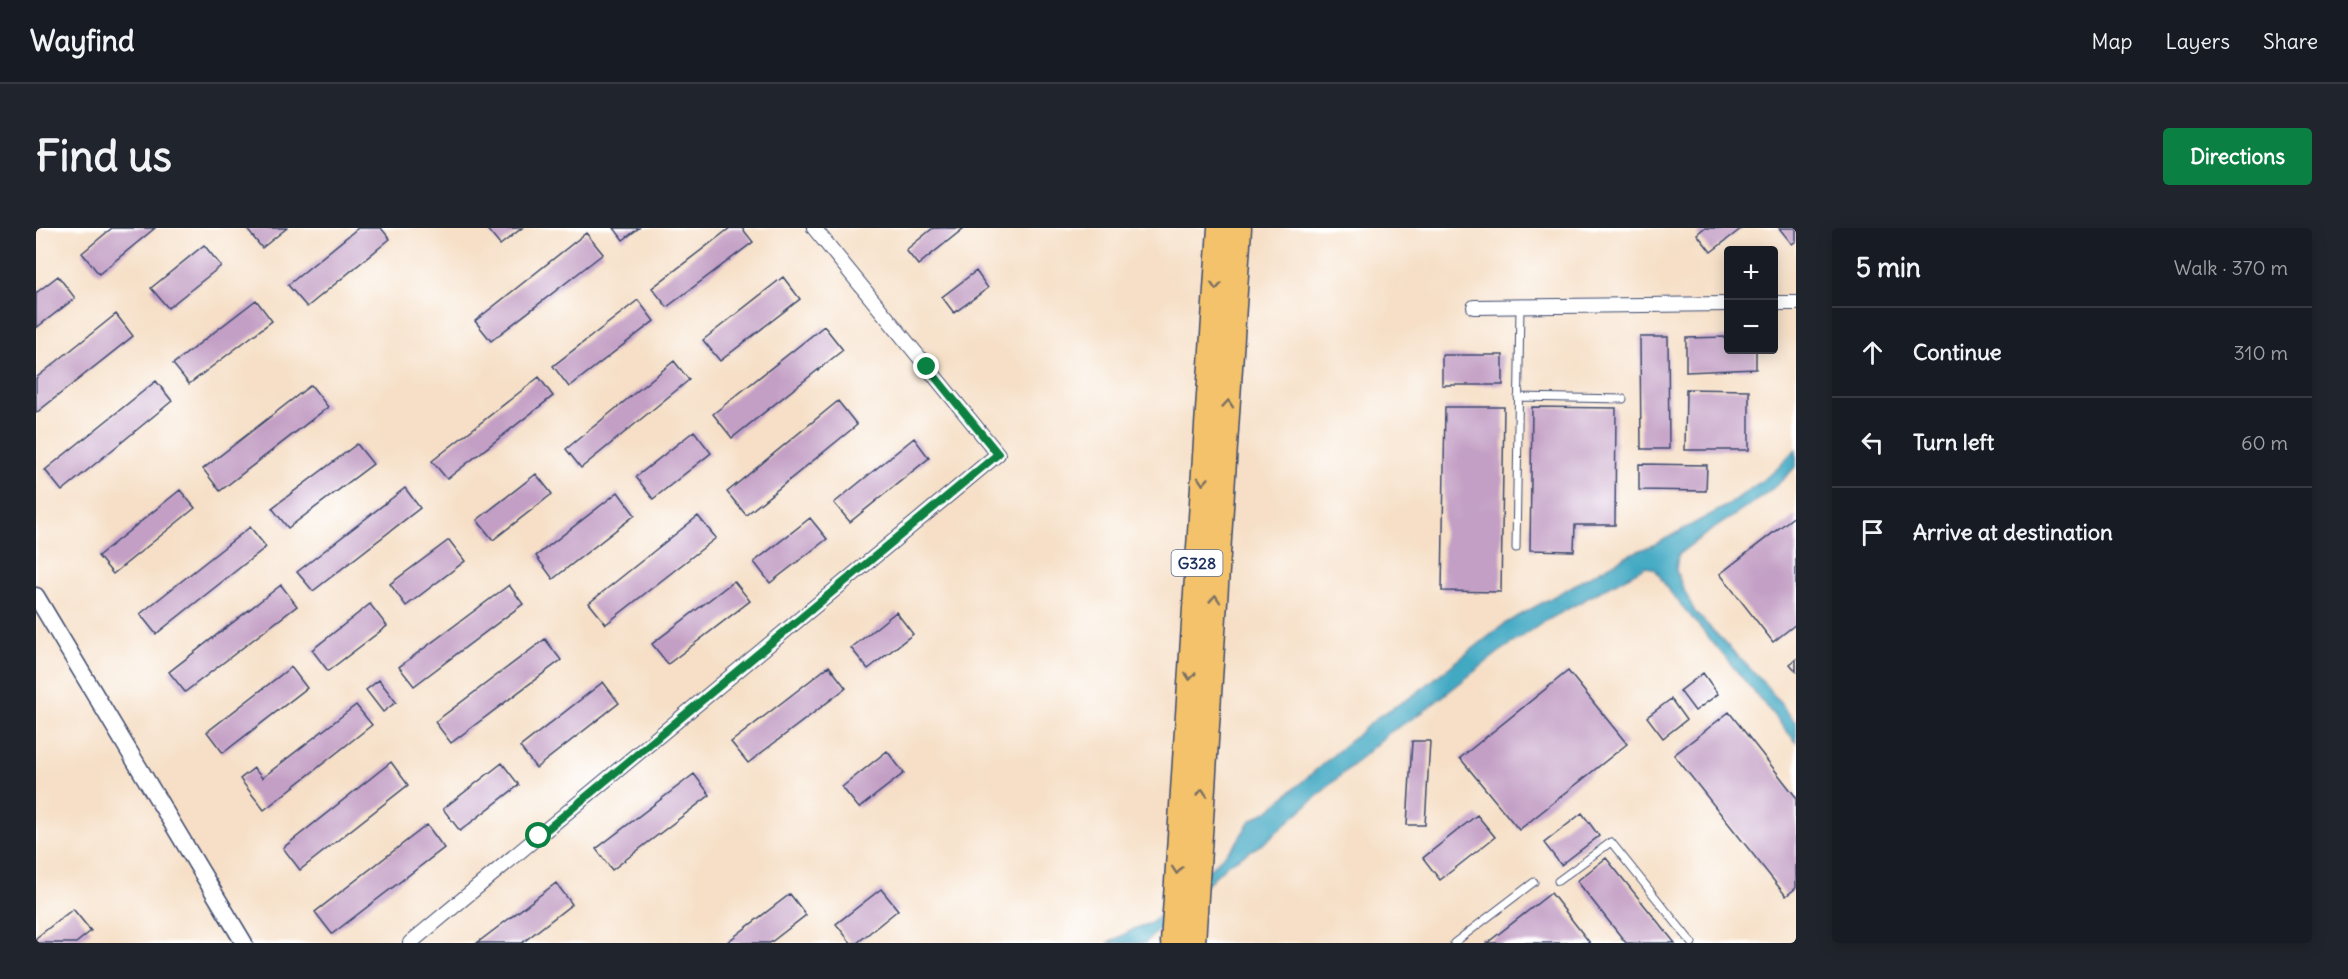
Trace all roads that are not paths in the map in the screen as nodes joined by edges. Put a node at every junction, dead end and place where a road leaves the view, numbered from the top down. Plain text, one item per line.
1 (814, 228) edge
2 (1220, 228) edge
3 (1240, 228) edge
4 (1778, 303) edge
5 (1796, 303) edge
6 (1724, 304) edge
7 (1474, 307) dead end
8 (1520, 307) junction
9 (1518, 397) junction
10 (1623, 399) dead end
11 (1516, 548) dead end
12 (36, 596) edge
13 (1558, 881) dead end
14 (1534, 882) dead end
15 (1186, 899) junction
16 (1172, 933) edge
17 (244, 943) edge
18 (410, 943) edge
19 (1194, 943) edge
20 (1454, 943) edge
21 (1692, 943) edge

1 - 18 street
2 -> 15 highway, G328
15 -> 3 highway, G328
4 - 5 street
6 - 8 street
7 - 8 street
8 - 9 lane
9 - 10 lane
9 - 11 lane
12 - 17 street
13 - 21 lane
14 - 20 lane
15 - 16 highway, G328
15 - 19 highway, G328

